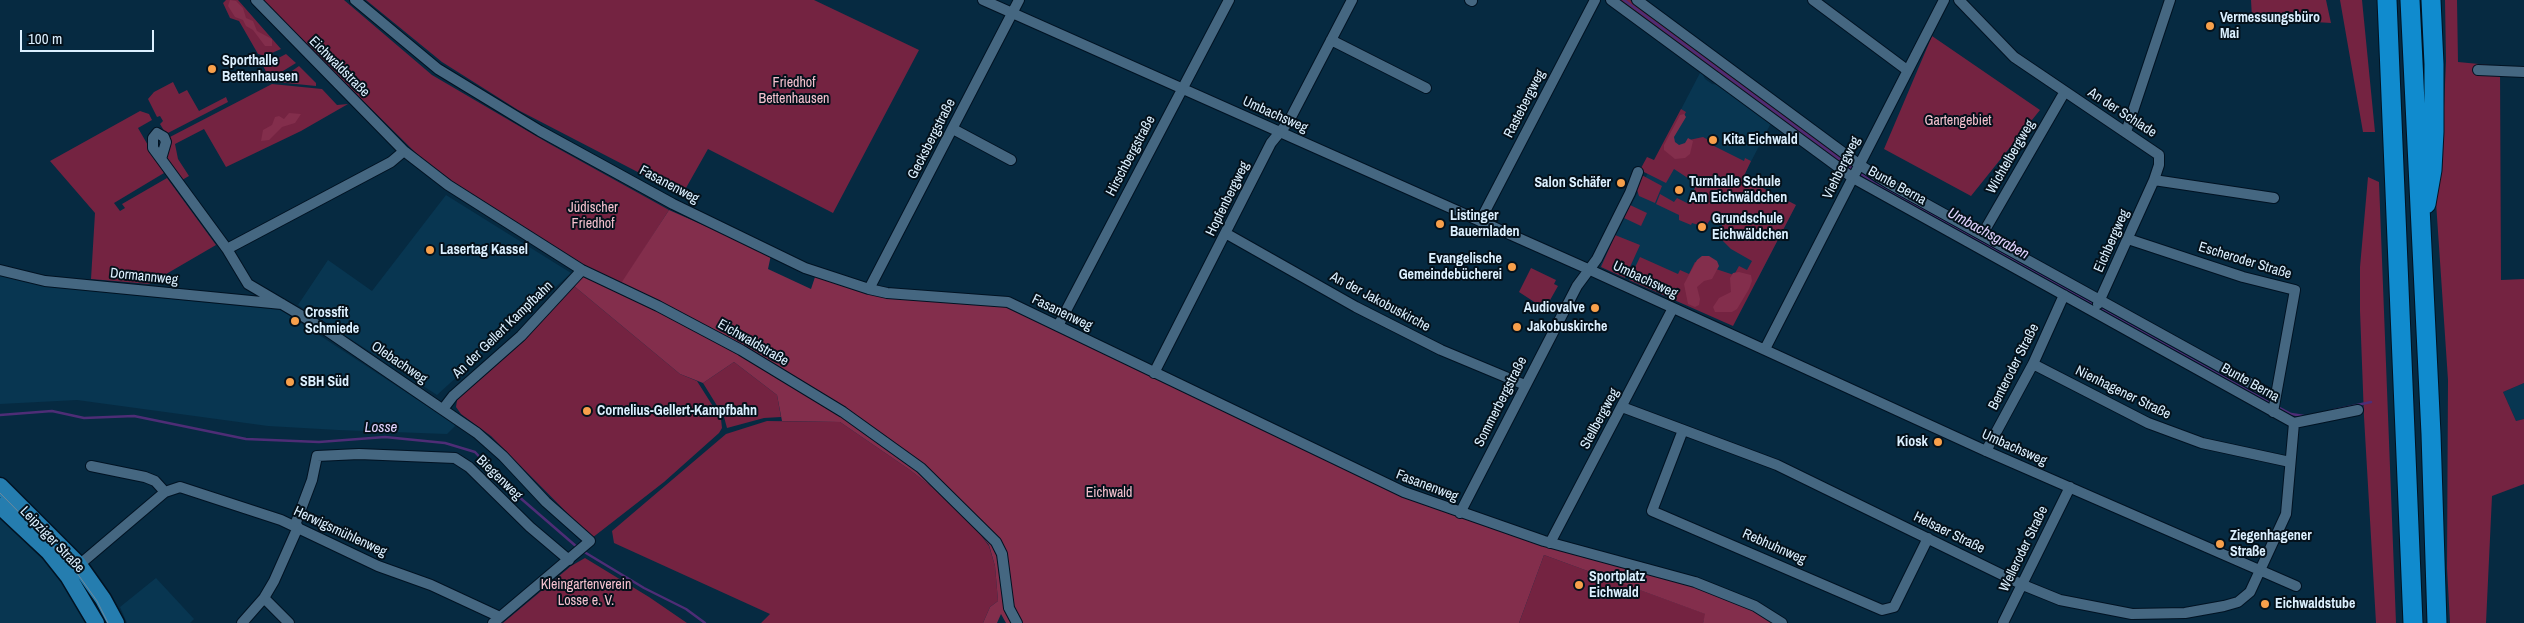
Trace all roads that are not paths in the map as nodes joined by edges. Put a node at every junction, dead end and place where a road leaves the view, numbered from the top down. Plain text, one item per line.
1 (256, 0) edge
2 (355, 0) edge
3 (983, 0) edge
4 (1019, 0) edge
5 (1229, 0) edge
6 (1352, 0) edge
7 (1595, 0) edge
8 (1611, 0) edge
9 (1637, 0) edge
10 (1813, 0) edge
11 (1944, 0) edge
12 (1959, 0) edge
13 (2170, 0) edge
14 (2378, 0) edge
15 (2387, 0) edge
16 (2410, 0) edge
17 (2431, 0) edge
18 (1012, 13) junction
19 (1331, 40) junction
20 (1907, 70) junction
21 (2478, 70) dead end
22 (2524, 72) edge
23 (1426, 88) dead end
24 (1182, 89) junction
25 (2064, 93) junction
26 (2390, 94) junction
27 (953, 129) junction
28 (1280, 132) junction
29 (2126, 132) junction
30 (157, 133) dead end
31 (404, 151) junction
32 (1012, 160) dead end
33 (1857, 171) junction
34 (1638, 172) dead end
35 (2154, 180) junction
36 (2274, 198) dead end
37 (1480, 221) junction
38 (1227, 234) junction
39 (1982, 235) junction
40 (2420, 238) junction
41 (2128, 239) junction
42 (227, 249) junction
43 (1588, 269) junction
44 (0, 270) edge
45 (582, 270) junction
46 (869, 290) junction
47 (2064, 295) junction
48 (286, 304) junction
49 (2097, 306) junction
50 (1673, 308) junction
51 (1058, 326) junction
52 (1765, 349) junction
53 (2033, 364) junction
54 (1154, 373) junction
55 (1525, 385) junction
56 (2274, 405) junction
57 (1622, 407) junction
58 (443, 408) junction
59 (2358, 410) dead end
60 (2294, 424) junction
61 (1683, 430) junction
62 (1986, 451) junction
63 (2290, 462) junction
64 (91, 466) dead end
65 (0, 486) edge
66 (2070, 487) junction
67 (165, 492) junction
68 (0, 506) edge
69 (1460, 513) junction
70 (297, 526) junction
71 (1928, 538) junction
72 (1550, 543) junction
73 (571, 559) junction
74 (79, 565) junction
75 (2262, 570) junction
76 (2023, 585) junction
77 (2296, 586) dead end
78 (264, 598) junction
79 (497, 620) edge
80 (96, 623) edge
81 (116, 623) edge
82 (242, 623) edge
83 (289, 623) edge
84 (1018, 623) edge
85 (1782, 623) edge
86 (2003, 623) edge
87 (2413, 623) edge
88 (2437, 623) edge

1 - 31 street, Eichwaldstraße
2 - 46 street, Fasanenweg
3 - 18 street, Umbachsweg
4 - 18 street, Gecksbergstraße
5 - 24 street, Hirschbergstraße
6 - 19 street, Hopfenbergweg
7 - 37 street, Rastebergweg
8 - 33 street, Bunte Berna
9 - 33 street, Bunte Berna
10 - 20 street
11 - 20 street, Viehbergweg
12 - 25 street, An der Schlade
13 - 29 street
14 - 26 highway
15 - 26 highway
16 - 40 highway
17 - 40 highway
18 - 24 street, Umbachsweg
18 - 27 street, Gecksbergstraße
19 - 23 street
19 - 28 street, Hopfenbergweg
20 - 33 street, Viehbergweg
21 - 22 street
24 - 28 street, Umbachsweg
24 - 51 street, Hirschbergstraße
25 - 29 street, An der Schlade
25 - 39 street, Wichtelbergweg
26 - 87 highway
27 - 32 street
27 - 46 street, Gecksbergstraße
28 - 37 street, Umbachsweg
28 - 38 street, Hopfenbergweg
29 - 35 street, An der Schlade
30 - 42 street, Olebachweg
31 - 42 street
31 - 45 street, Eichwaldstraße
33 - 39 street, Bunte Berna
33 - 47 street, Bunte Berna
33 - 52 street, Viehbergweg
34 - 43 street, Sommerbergstraße
35 - 36 street
35 - 41 street, Eichbergweg
37 - 43 street, Umbachsweg
38 - 54 street, Hopfenbergweg
38 - 55 street, An der Jakobuskirche
39 - 49 street, Bunte Berna
40 - 88 highway
41 - 49 street, Eichbergweg
41 - 56 street, Escheroder Straße
42 - 48 street, Olebachweg
43 - 50 street, Umbachsweg
43 - 55 street, Sommerbergstraße
44 - 48 street, Dormannweg
45 - 58 street, An der Gellert Kampfbahn
45 - 84 street, Eichwaldstraße
46 - 51 street, Fasanenweg
47 - 49 street, Bunte Berna
47 - 53 street, Benteroder Straße
48 - 58 street, Olebachweg
49 - 56 street, Bunte Berna
50 - 52 street, Umbachsweg
50 - 57 street, Stellbergweg
51 - 54 street, Fasanenweg
52 - 62 street, Umbachsweg
53 - 62 street, Benteroder Straße
53 - 63 street, Nienhagener Straße
54 - 69 street, Fasanenweg
55 - 69 street, Sommerbergstraße
56 - 60 street, Bunte Berna
57 - 61 street, Helsaer Straße
57 - 72 street, Stellbergweg
58 - 73 street, Olebachweg
59 - 60 street
60 - 63 street
61 - 71 street, Helsaer Straße
61 - 71 street, Rebhuhnweg
62 - 66 street, Umbachsweg
63 - 75 street
64 - 67 street
65 - 74 main road, Leipziger Straße
66 - 75 street, Umbachsweg
66 - 76 street, Welleroder Straße
67 - 70 street, Herwigsmühlenweg
67 - 74 street
68 - 80 main road, Leipziger Straße
69 - 72 street, Fasanenweg
70 - 73 street, Biegenweg
70 - 78 street
70 - 79 street, Herwigsmühlenweg
71 - 76 street, Helsaer Straße
72 - 85 street, Fasanenweg
73 - 79 street
74 - 81 main road, Leipziger Straße
75 - 76 street, Helsaer Straße
75 - 77 street, Umbachsweg
76 - 86 street, Welleroder Straße
78 - 82 street
78 - 83 street

